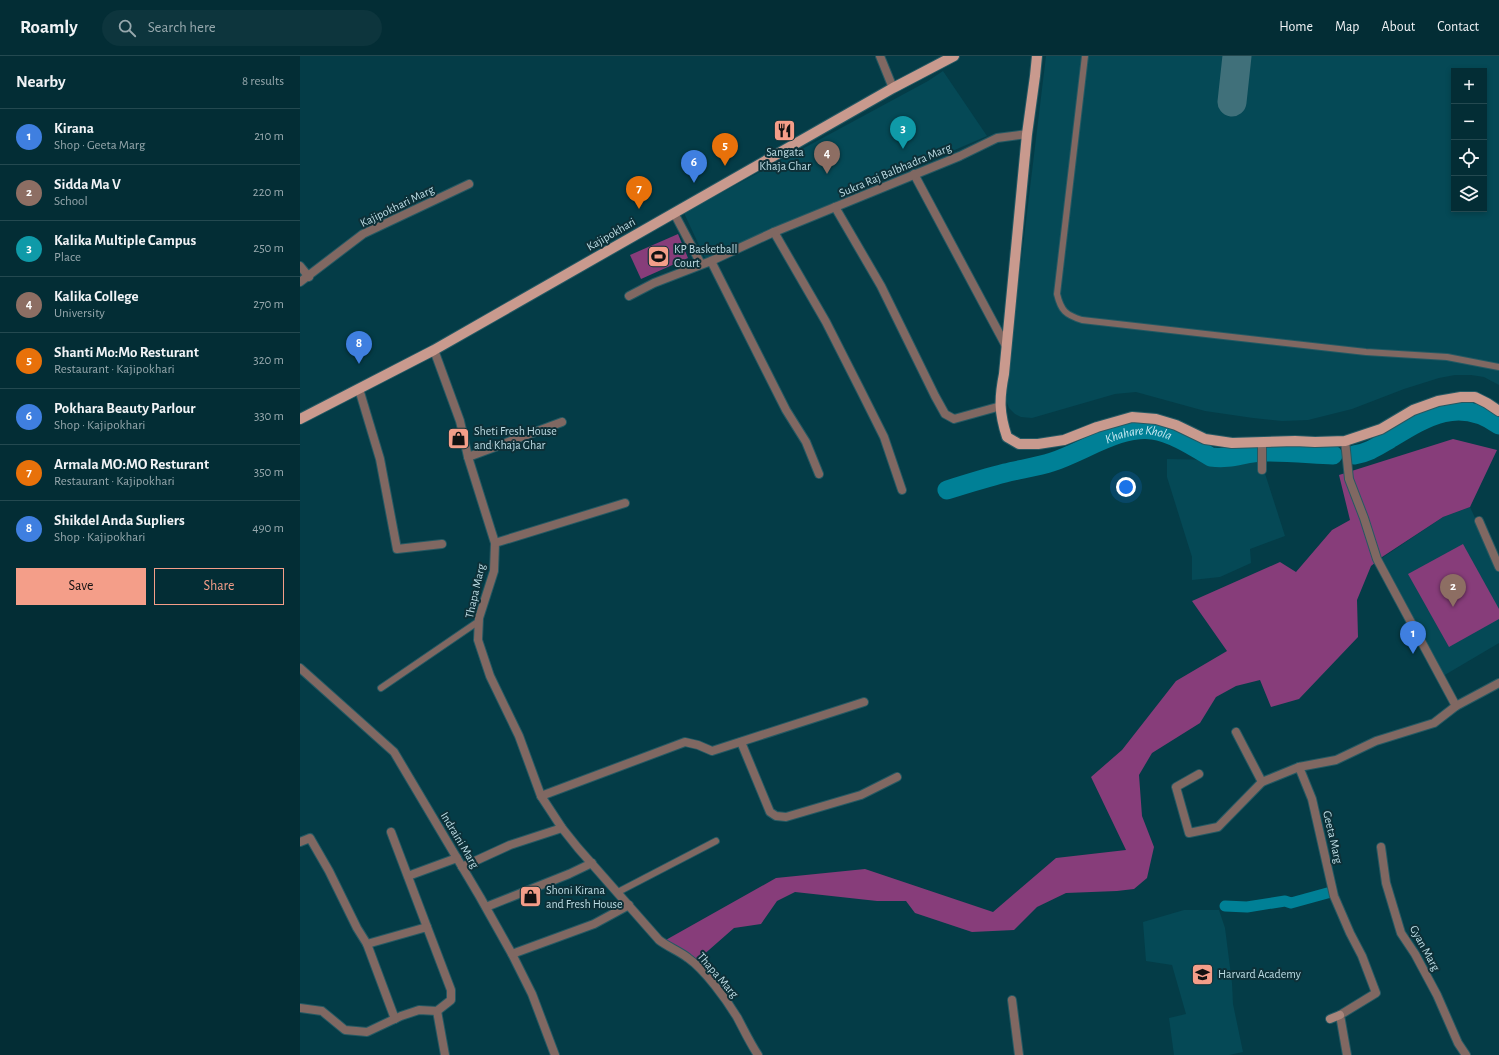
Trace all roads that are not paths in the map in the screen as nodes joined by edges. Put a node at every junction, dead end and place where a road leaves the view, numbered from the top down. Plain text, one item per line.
1 (880, 56) edge
2 (954, 56) edge
3 (1037, 56) edge
4 (1085, 56) edge
5 (893, 88) junction
6 (1027, 134) junction
7 (914, 174) junction
8 (469, 184) dead end
9 (835, 207) junction
10 (674, 214) junction
11 (774, 232) junction
12 (711, 261) junction
13 (701, 264) junction
14 (300, 266) edge
15 (309, 277) junction
16 (300, 282) edge
17 (629, 296) dead end
18 (1006, 346) junction
19 (434, 350) junction
20 (1499, 367) edge
21 (359, 389) junction
22 (1001, 406) junction
23 (1499, 411) edge
24 (301, 417) edge
25 (562, 422) dead end
26 (1345, 441) junction
27 (1262, 442) junction
28 (468, 457) junction
29 (1262, 470) dead end
30 (819, 474) dead end
31 (902, 490) dead end
32 (625, 503) dead end
33 (1480, 521) dead end
34 (495, 543) junction
35 (442, 544) dead end
36 (1499, 567) edge
37 (479, 621) junction
38 (300, 668) edge
39 (1499, 683) edge
40 (381, 688) dead end
41 (864, 702) dead end
42 (1456, 706) junction
43 (1236, 732) dead end
44 (741, 742) junction
45 (1299, 767) junction
46 (1199, 774) dead end
47 (897, 777) dead end
48 (1262, 782) junction
49 (541, 796) junction
50 (562, 828) junction
51 (391, 832) dead end
52 (716, 841) dead end
53 (300, 842) edge
54 (1381, 847) dead end
55 (457, 858) junction
56 (592, 863) junction
57 (462, 867) junction
58 (408, 876) junction
59 (618, 892) junction
60 (629, 905) junction
61 (486, 907) junction
62 (427, 927) junction
63 (367, 944) junction
64 (512, 954) junction
65 (1012, 1000) dead end
66 (300, 1008) edge
67 (437, 1011) junction
68 (1340, 1015) junction
69 (395, 1019) junction
70 (1330, 1019) dead end
71 (445, 1055) edge
72 (555, 1055) edge
73 (758, 1055) edge
74 (1019, 1055) edge
75 (1347, 1055) edge
76 (1466, 1055) edge

1 - 5 street
2 - 5 main road, Kajipokhari
3 - 6 main road
4 - 20 lane
5 - 10 main road, Kajipokhari
6 - 7 street, Sukra Raj Balbhadra Marg
6 - 18 main road
7 - 9 street, Sukra Raj Balbhadra Marg
7 - 18 street
8 - 15 street, Kajipokhari Marg
9 - 11 street, Sukra Raj Balbhadra Marg
9 - 22 street
10 - 13 street
10 - 19 main road, Kajipokhari
11 - 12 street, Sukra Raj Balbhadra Marg
11 - 31 street
12 - 13 street, Sukra Raj Balbhadra Marg
12 - 30 street
13 - 17 street, Sukra Raj Balbhadra Marg
14 - 15 street
15 - 16 street, Kajipokhari Marg
18 - 22 main road
19 - 21 main road, Kajipokhari
19 - 28 street, Thapa Marg
21 - 24 main road, Kajipokhari
21 - 35 street
22 - 27 main road
23 - 26 main road
25 - 28 street
26 - 27 main road
26 - 42 street
27 - 29 street
28 - 34 street, Thapa Marg
32 - 34 street
33 - 36 street
34 - 37 street, Thapa Marg
37 - 40 lane
37 - 49 street, Thapa Marg
38 - 55 street, Indraini Marg
39 - 42 street
41 - 44 street
42 - 45 street
43 - 48 street
44 - 47 street
44 - 49 street
45 - 48 street
45 - 68 street, Geeta Marg
46 - 48 street
49 - 50 street, Thapa Marg
50 - 56 street, Thapa Marg
50 - 57 street
51 - 58 street
52 - 59 lane
53 - 63 street
54 - 76 street, Gyan Marg
55 - 57 street, Indraini Marg
55 - 58 street
56 - 59 street, Thapa Marg
56 - 61 street
57 - 61 street, Indraini Marg
58 - 62 street
59 - 60 street, Thapa Marg
60 - 64 street
60 - 73 street, Thapa Marg
61 - 64 street, Indraini Marg
62 - 63 street
62 - 67 street
63 - 69 street
64 - 72 street, Indraini Marg
65 - 74 street
66 - 69 street
67 - 69 street
67 - 71 street
68 - 70 street
68 - 75 street

